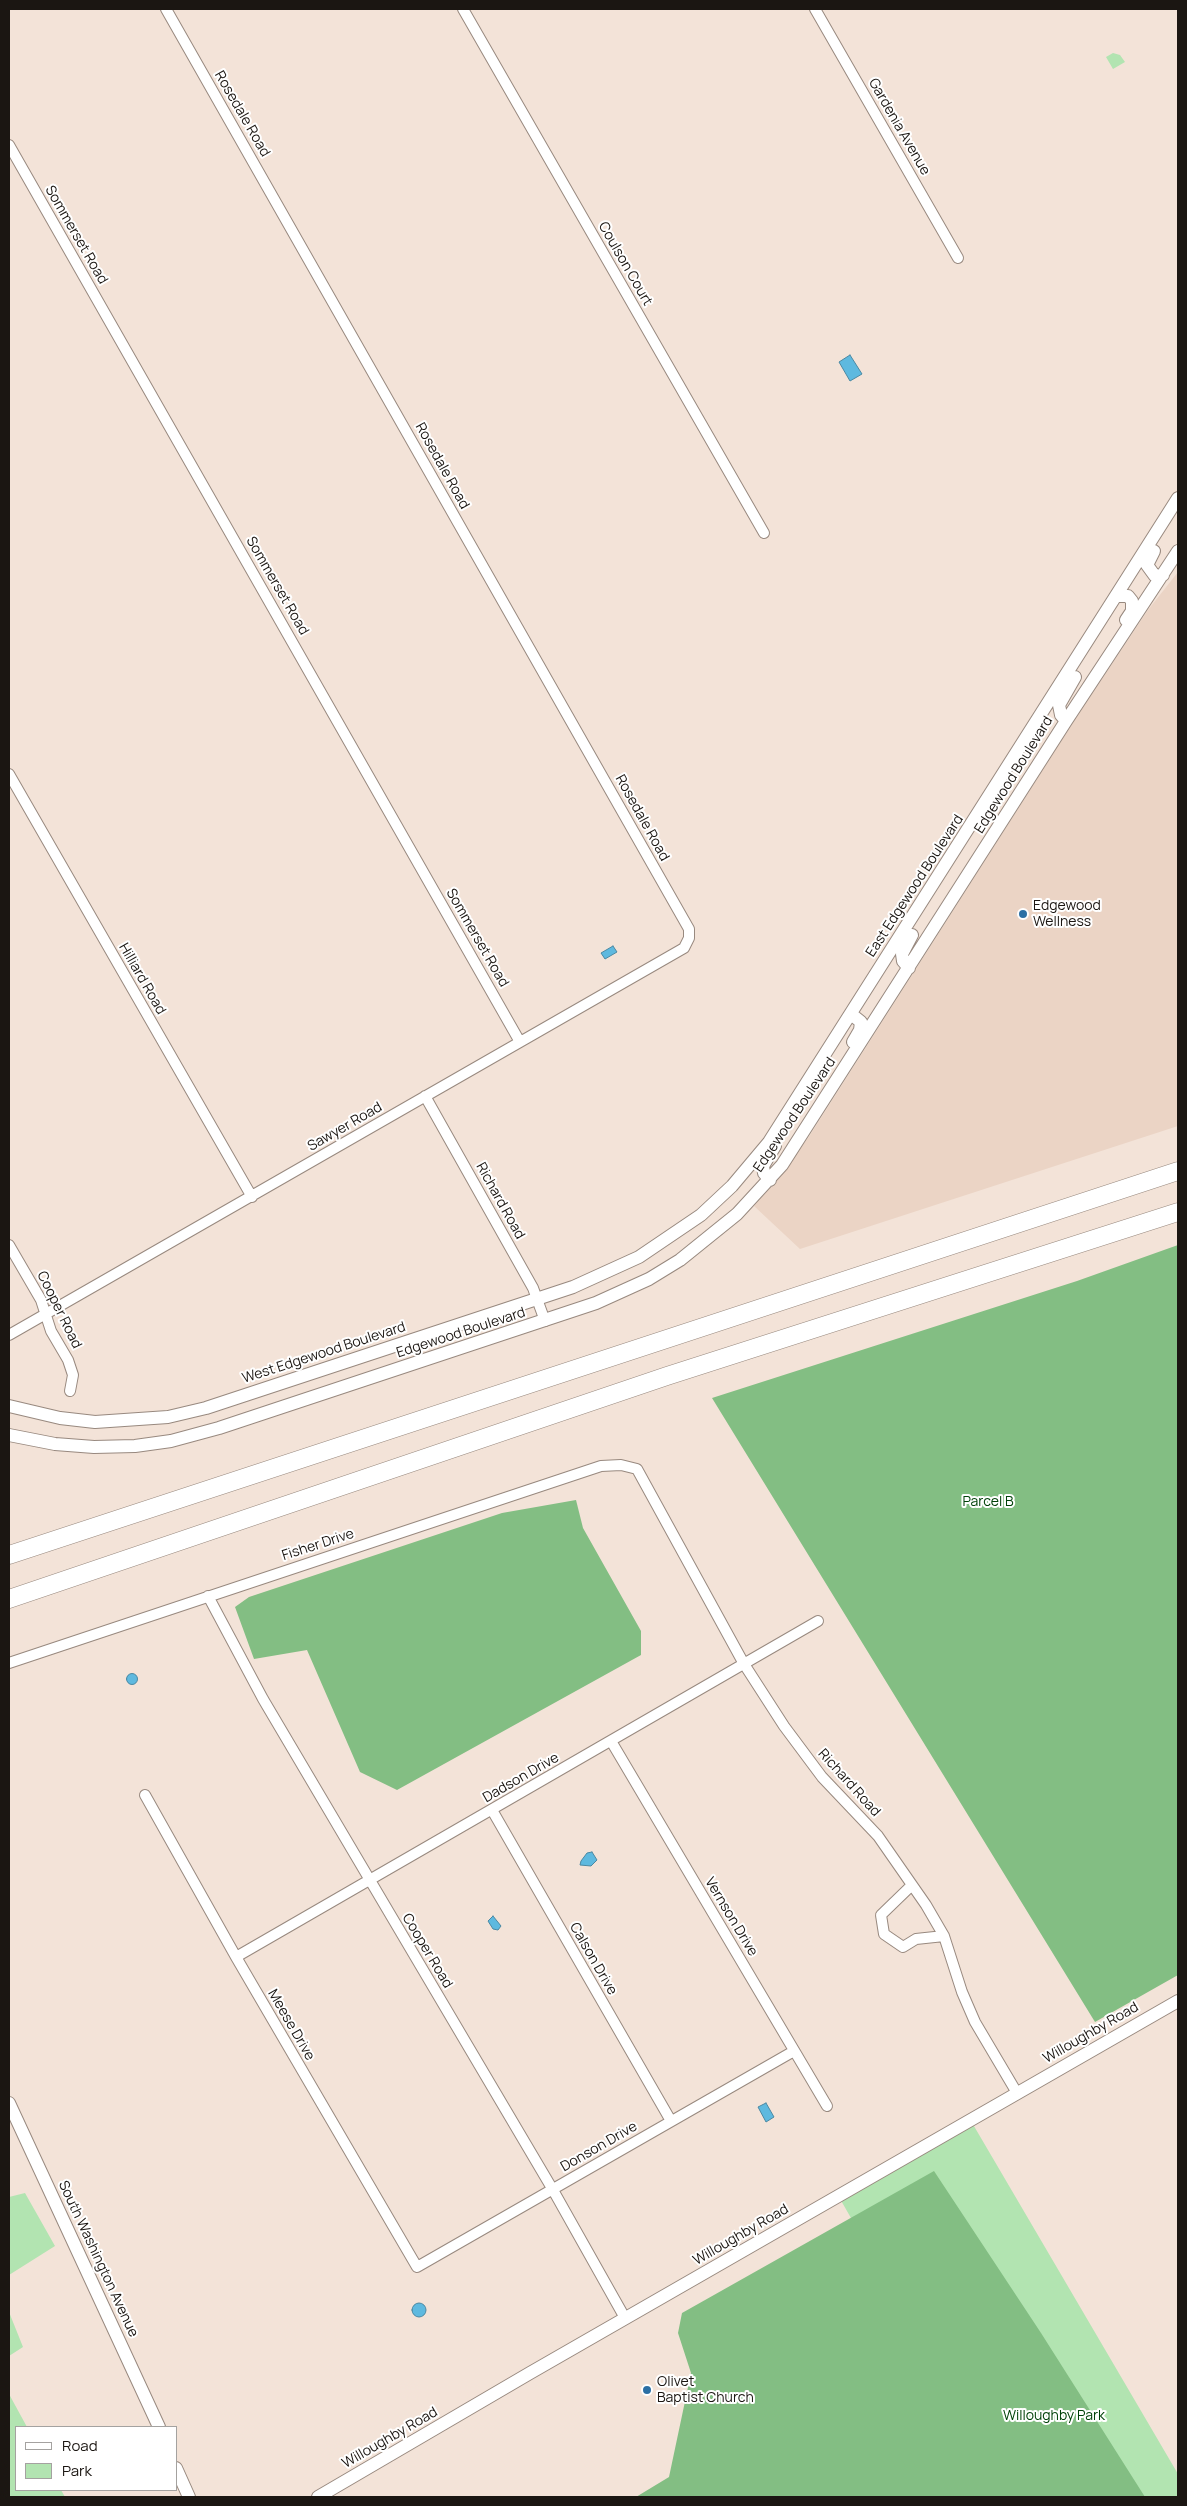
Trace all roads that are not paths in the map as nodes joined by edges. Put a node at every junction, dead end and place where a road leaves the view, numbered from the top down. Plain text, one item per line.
1 (166, 9) edge
2 (463, 9) edge
3 (815, 9) edge
4 (9, 145) edge
5 (958, 258) dead end
6 (1178, 498) edge
7 (1178, 513) edge
8 (764, 533) dead end
9 (1178, 551) edge
10 (1163, 575) junction
11 (1116, 596) junction
12 (1086, 645) junction
13 (1102, 669) junction
14 (1066, 721) junction
15 (9, 774) edge
16 (940, 876) junction
17 (689, 938) joint
18 (909, 968) junction
19 (851, 1014) junction
20 (520, 1042) junction
21 (803, 1090) junction
22 (425, 1096) junction
23 (827, 1096) junction
24 (1178, 1171) edge
25 (770, 1180) junction
26 (252, 1197) junction
27 (1178, 1212) edge
28 (9, 1245) edge
29 (639, 1257) joint
30 (537, 1299) junction
31 (46, 1315) junction
32 (545, 1321) junction
33 (9, 1335) edge
34 (70, 1390) dead end
35 (9, 1406) edge
36 (9, 1435) edge
37 (637, 1469) joint
38 (9, 1555) edge
39 (208, 1596) junction
40 (9, 1599) edge
41 (818, 1621) dead end
42 (9, 1663) edge
43 (744, 1664) junction
44 (611, 1742) junction
45 (145, 1795) dead end
46 (492, 1810) junction
47 (369, 1880) junction
48 (912, 1885) junction
49 (944, 1936) junction
50 (236, 1958) junction
51 (1178, 2000) edge
52 (794, 2051) junction
53 (1017, 2093) junction
54 (9, 2103) edge
55 (827, 2106) dead end
56 (671, 2121) junction
57 (553, 2190) junction
58 (417, 2267) joint
59 (625, 2318) junction
60 (159, 2426) edge
61 (178, 2473) edge
62 (188, 2497) edge
63 (318, 2497) edge

1 - 17 street, Rosedale Road
2 - 8 street, Coulson Court
3 - 5 street, Gardenia Avenue
4 - 20 street, Sommerset Road
6 - 11 street, East Edgewood Boulevard
7 - 10 street
9 - 10 street
10 - 13 street, Edgewood Boulevard
11 - 12 street, East Edgewood Boulevard
11 - 13 street
12 - 14 street
12 - 16 street, East Edgewood Boulevard
13 - 14 street, Edgewood Boulevard
14 - 18 street, Edgewood Boulevard
15 - 26 street, Hilliard Road
16 - 18 street
16 - 19 street, East Edgewood Boulevard
17 - 20 street, Sawyer Road
18 - 23 street, Edgewood Boulevard
19 - 21 street, East Edgewood Boulevard
19 - 23 street
20 - 22 street, Sawyer Road
21 - 25 street
21 - 29 street, East Edgewood Boulevard
22 - 26 street, Sawyer Road
22 - 30 street, Richard Road
23 - 25 street, Edgewood Boulevard
24 - 38 highway
25 - 32 street, Edgewood Boulevard
26 - 31 street, Sawyer Road
27 - 40 highway
28 - 31 street, Cooper Road
29 - 30 street, West Edgewood Boulevard
30 - 32 street, Richard Road
30 - 35 street, West Edgewood Boulevard
31 - 33 street, Sawyer Road
31 - 34 street, Cooper Road
32 - 36 street, Edgewood Boulevard
37 - 39 street, Fisher Drive
37 - 43 street, Richard Road
39 - 42 street, Fisher Drive
39 - 47 street, Cooper Road
41 - 43 street, Dadson Drive
43 - 44 street, Dadson Drive
43 - 48 street, Richard Road
44 - 46 street, Dadson Drive
44 - 52 street, Vernson Drive
45 - 50 street, Meese Drive
46 - 47 street, Dadson Drive
46 - 56 street, Calson Drive
47 - 50 street, Dadson Drive
47 - 57 street, Cooper Road
48 - 49 street, Richard Road
48 - 49 street
49 - 53 street, Richard Road
50 - 58 street, Meese Drive
51 - 53 street, Willoughby Road
52 - 55 street, Vernson Drive
52 - 56 street, Donson Drive
53 - 59 street, Willoughby Road
54 - 60 street, South Washington Avenue
56 - 57 street, Donson Drive
57 - 58 street, Donson Drive
57 - 59 street, Cooper Road
59 - 63 street, Willoughby Road
61 - 62 street

